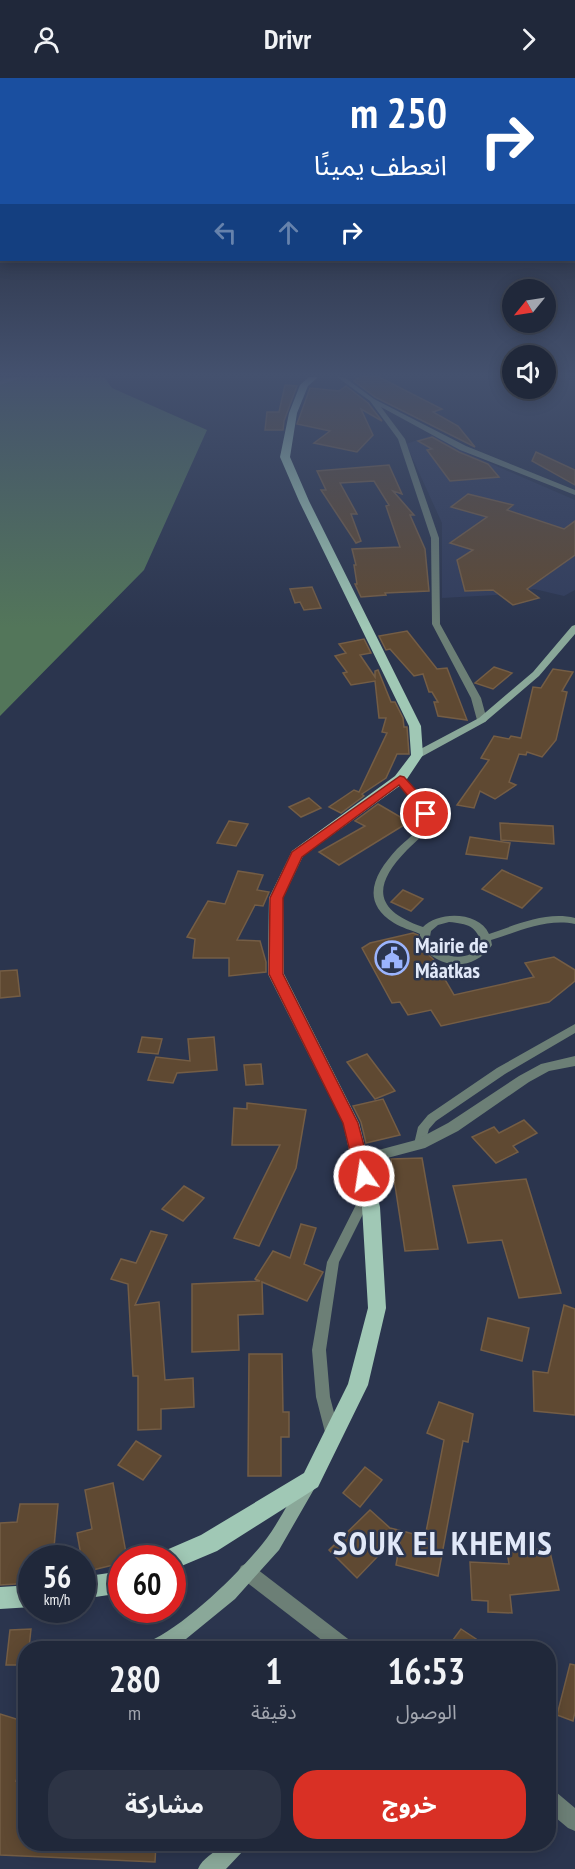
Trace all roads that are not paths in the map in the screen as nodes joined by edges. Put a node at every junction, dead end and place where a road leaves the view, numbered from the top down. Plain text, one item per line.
1 (287, 461) edge
2 (408, 461) edge
3 (494, 461) edge
4 (575, 493) edge
5 (575, 628) edge
6 (482, 720) junction
7 (417, 755) junction
8 (400, 779) junction
9 (575, 921) edge
10 (425, 932) junction
11 (487, 938) junction
12 (575, 1028) edge
13 (575, 1061) edge
14 (420, 1144) junction
15 (361, 1160) junction
16 (368, 1192) junction
17 (333, 1436) junction
18 (311, 1480) junction
19 (186, 1553) edge
20 (247, 1572) junction
21 (18, 1597) edge
22 (0, 1598) edge
23 (170, 1641) edge
24 (337, 1641) edge
25 (556, 1805) edge
26 (575, 1821) edge
27 (230, 1851) edge
28 (208, 1869) edge

1 - 7 main road
2 - 6 street
3 - 4 street
5 - 6 street
6 - 7 street
7 - 8 main road
8 - 10 lane
8 - 15 main road
9 - 11 lane
10 - 11 lane
10 - 11 lane
12 - 14 lane
13 - 14 street
14 - 15 street
15 - 16 main road
16 - 17 main road
16 - 17 lane
17 - 18 main road
18 - 19 main road
18 - 20 street
20 - 23 street
20 - 24 street
21 - 22 main road
25 - 26 street
27 - 28 street

